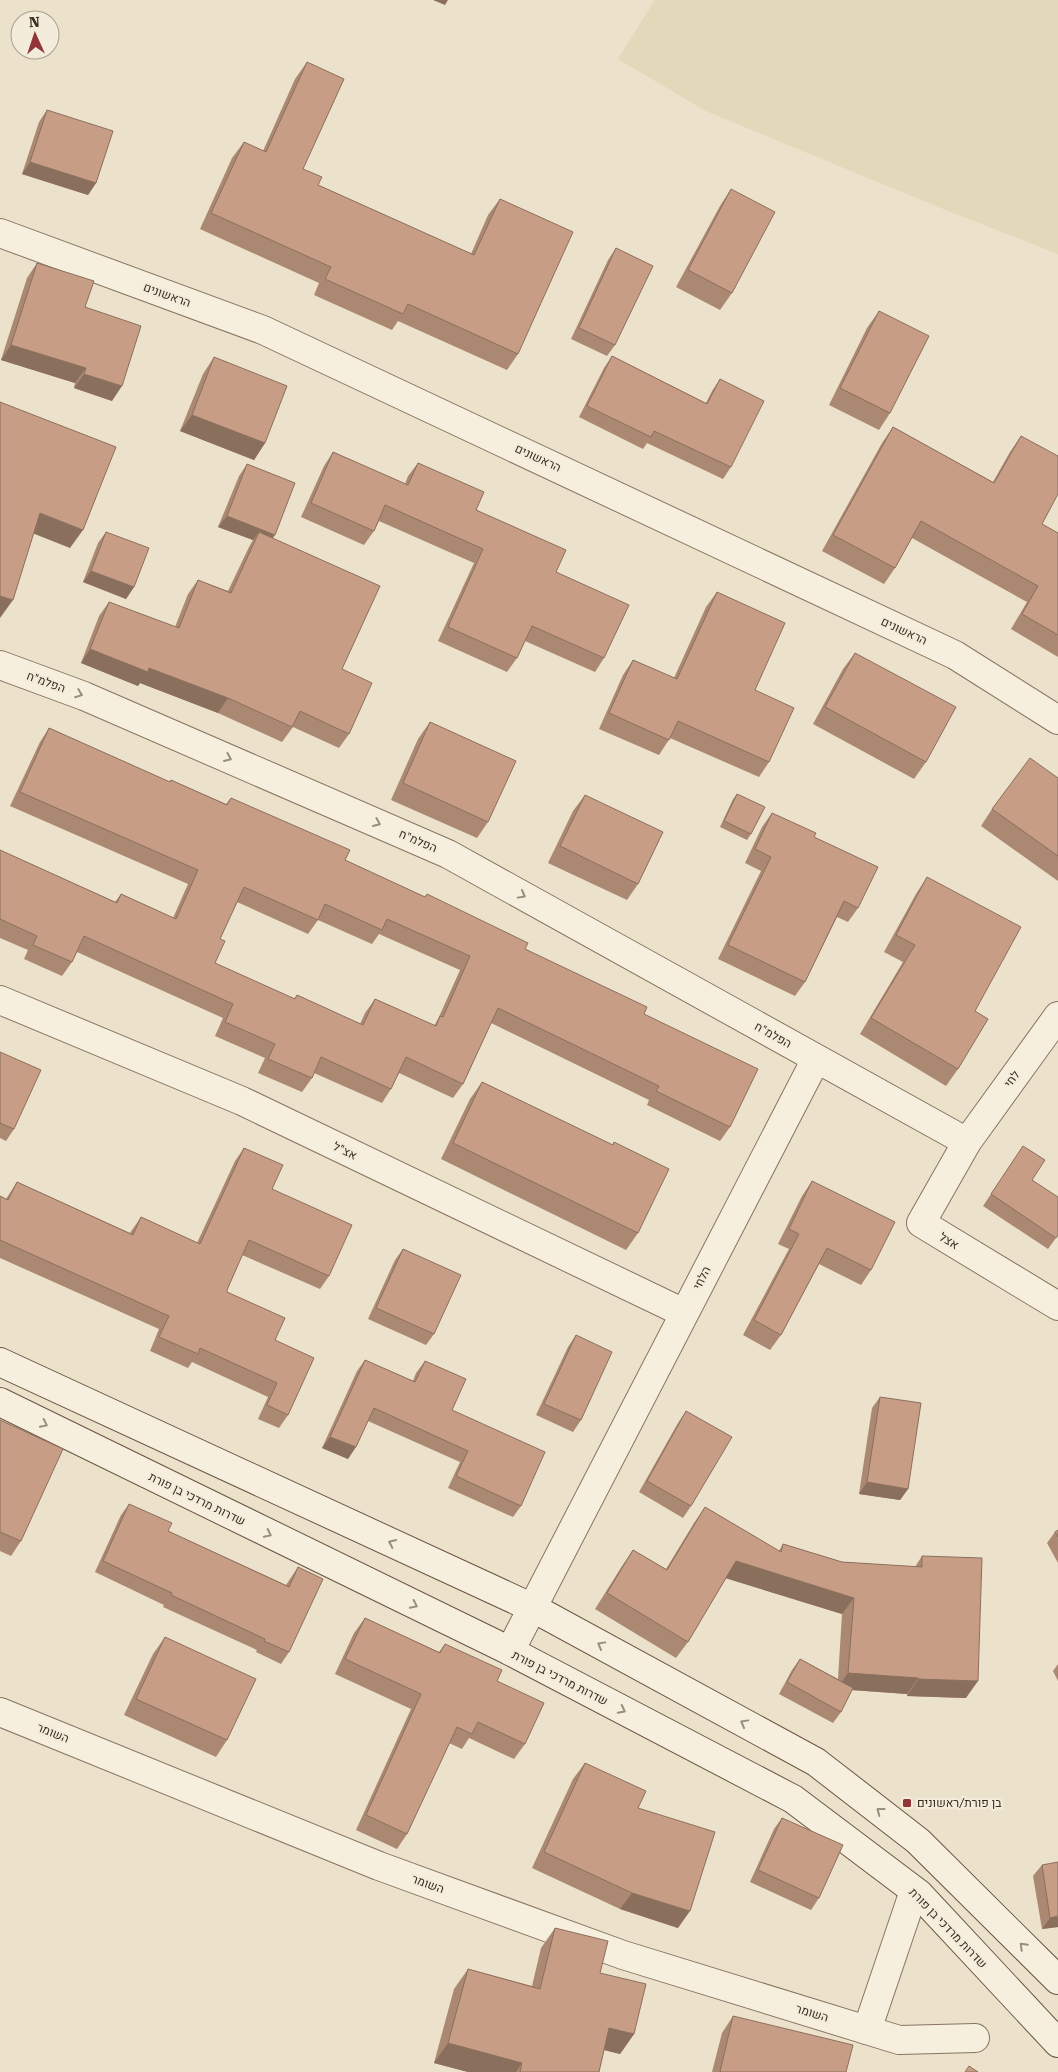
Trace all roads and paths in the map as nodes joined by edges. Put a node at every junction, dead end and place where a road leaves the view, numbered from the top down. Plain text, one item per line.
1 (0, 233) edge
2 (0, 665) edge
3 (1058, 720) edge
4 (0, 1000) edge
5 (1058, 1016) edge
6 (816, 1059) junction
7 (967, 1142) junction
8 (1058, 1306) edge
9 (684, 1313) junction
10 (0, 1362) edge
11 (0, 1402) edge
12 (533, 1608) junction
13 (510, 1651) junction
14 (0, 1712) edge
15 (914, 1891) junction
16 (1058, 1980) edge
17 (866, 2030) junction
18 (976, 2038) dead end
19 (1058, 2043) edge

1 - 3 street, הראשונים
2 -> 6 street, הפלמ"ח
4 - 9 street, אצ"ל
5 - 7 street, לחי
6 - 7 street
6 - 9 street, הלחי
7 - 8 street, אצל
9 - 12 street, הלחי
12 -> 10 street
11 -> 13 street, שדרות מרדכי בן פורת
12 - 13 street, הלחי
16 -> 12 street
13 -> 15 street, שדרות מרדכי בן פורת
14 - 17 street, השומר
15 - 17 street
15 - 19 street, שדרות מרדכי בן פורת
17 - 18 street, השומר

